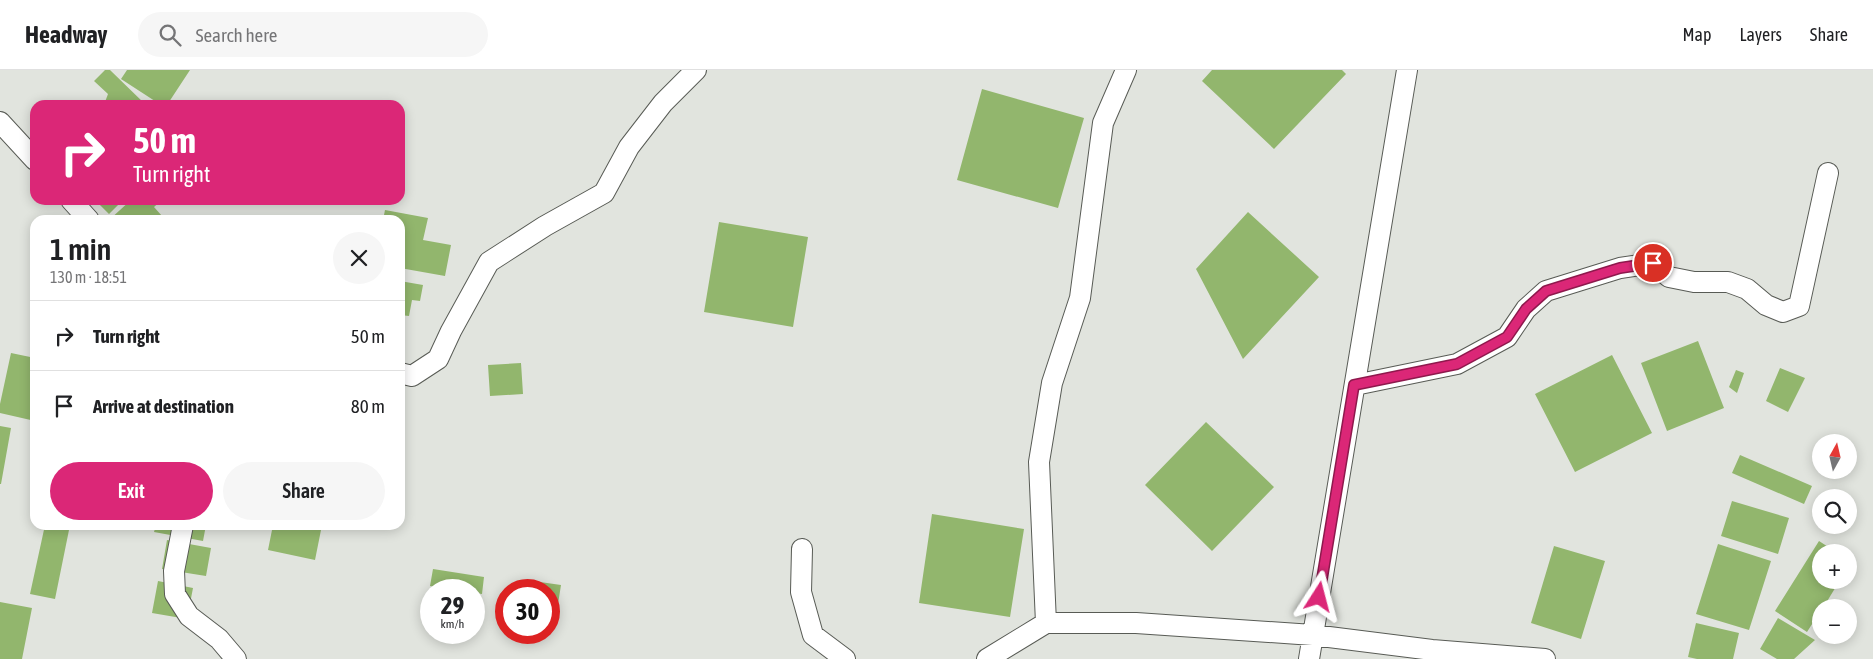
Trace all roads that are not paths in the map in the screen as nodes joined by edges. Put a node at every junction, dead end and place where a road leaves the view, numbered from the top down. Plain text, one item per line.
1 (696, 70) edge
2 (1126, 70) edge
3 (1407, 70) edge
4 (0, 122) edge
5 (30, 155) edge
6 (1828, 173) dead end
7 (76, 205) edge
8 (85, 215) edge
9 (405, 374) edge
10 (1354, 385) junction
11 (182, 530) edge
12 (802, 549) dead end
13 (1046, 623) junction
14 (1313, 635) junction
15 (236, 659) edge
16 (845, 659) edge
17 (988, 659) edge
18 (1309, 659) edge
19 (1545, 659) edge

1 - 9 street
2 - 13 street
3 - 10 street
4 - 5 street
6 - 10 street
7 - 8 street
10 - 14 street
11 - 15 street
12 - 16 street
13 - 14 street
13 - 17 street
14 - 18 street
14 - 19 street

